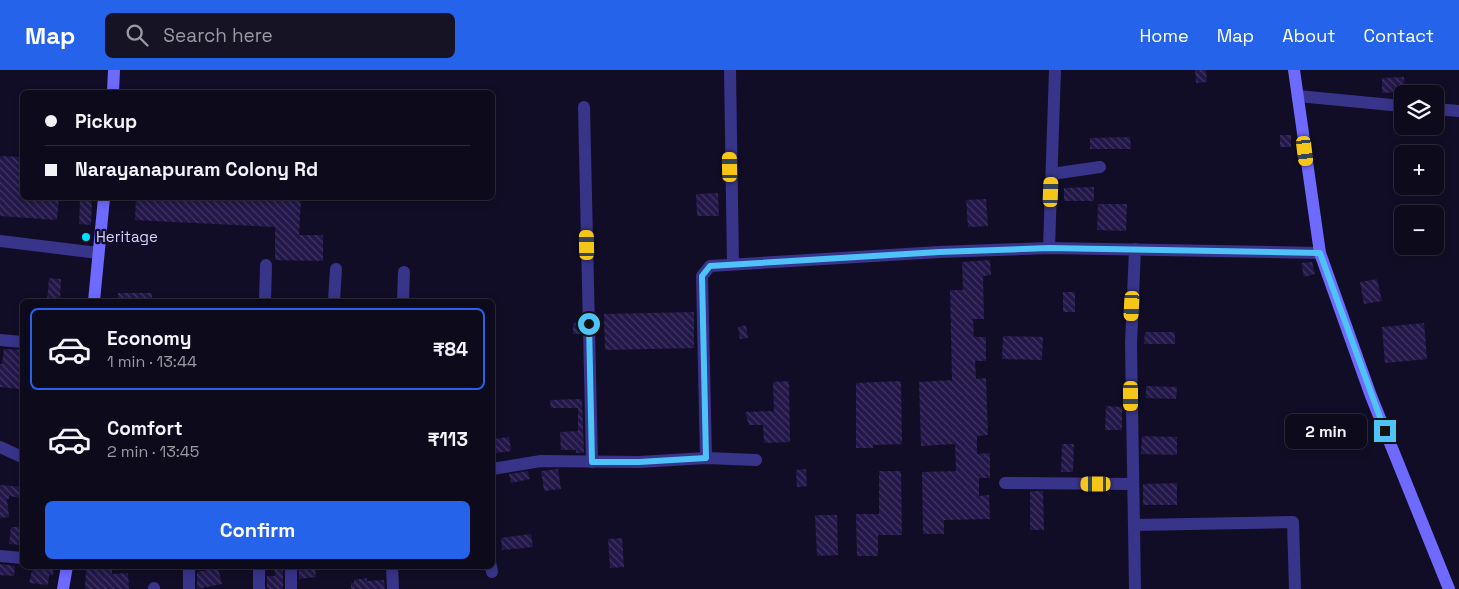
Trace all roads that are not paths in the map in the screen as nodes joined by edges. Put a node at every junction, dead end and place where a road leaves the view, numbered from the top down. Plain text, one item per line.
1 (114, 70) edge
2 (730, 70) edge
3 (1055, 70) edge
4 (1294, 70) edge
5 (113, 90) edge
6 (1298, 96) junction
7 (1394, 105) edge
8 (584, 106) dead end
9 (1444, 109) edge
10 (1459, 111) edge
11 (1100, 167) dead end
12 (1052, 174) junction
13 (104, 200) edge
14 (0, 241) edge
15 (1049, 248) junction
16 (1135, 249) junction
17 (98, 253) junction
18 (1320, 253) junction
19 (266, 264) dead end
20 (733, 264) junction
21 (336, 269) dead end
22 (404, 272) dead end
23 (94, 299) edge
24 (265, 299) edge
25 (334, 299) edge
26 (403, 299) edge
27 (0, 340) edge
28 (20, 342) edge
29 (0, 447) edge
30 (20, 457) edge
31 (706, 458) junction
32 (756, 460) dead end
33 (592, 462) junction
34 (495, 469) edge
35 (1005, 483) dead end
36 (1132, 484) junction
37 (1134, 525) junction
38 (0, 556) edge
39 (20, 558) edge
40 (66, 569) edge
41 (189, 569) edge
42 (260, 569) edge
43 (291, 569) edge
44 (392, 569) edge
45 (62, 589) edge
46 (189, 589) edge
47 (259, 589) edge
48 (291, 589) edge
49 (393, 589) edge
50 (1135, 589) edge
51 (1296, 589) edge
52 (1449, 589) edge

1 - 5 street
2 - 20 street
3 - 12 street
4 - 6 street
6 - 7 street
6 - 18 street
8 - 33 street
9 - 10 street
11 - 12 street
12 - 15 street
13 - 17 street
14 - 17 street
15 - 16 street
15 - 20 street
16 - 18 street
16 - 36 street
17 - 23 street
18 - 52 street
19 - 24 street
20 - 31 street
21 - 25 street
22 - 26 street
27 - 28 street
29 - 30 street
31 - 32 street
31 - 33 street
33 - 34 street
35 - 36 street
36 - 37 street
37 - 50 street
37 - 51 street
38 - 39 street
40 - 45 street
41 - 46 street
42 - 47 street
43 - 48 street
44 - 49 street

